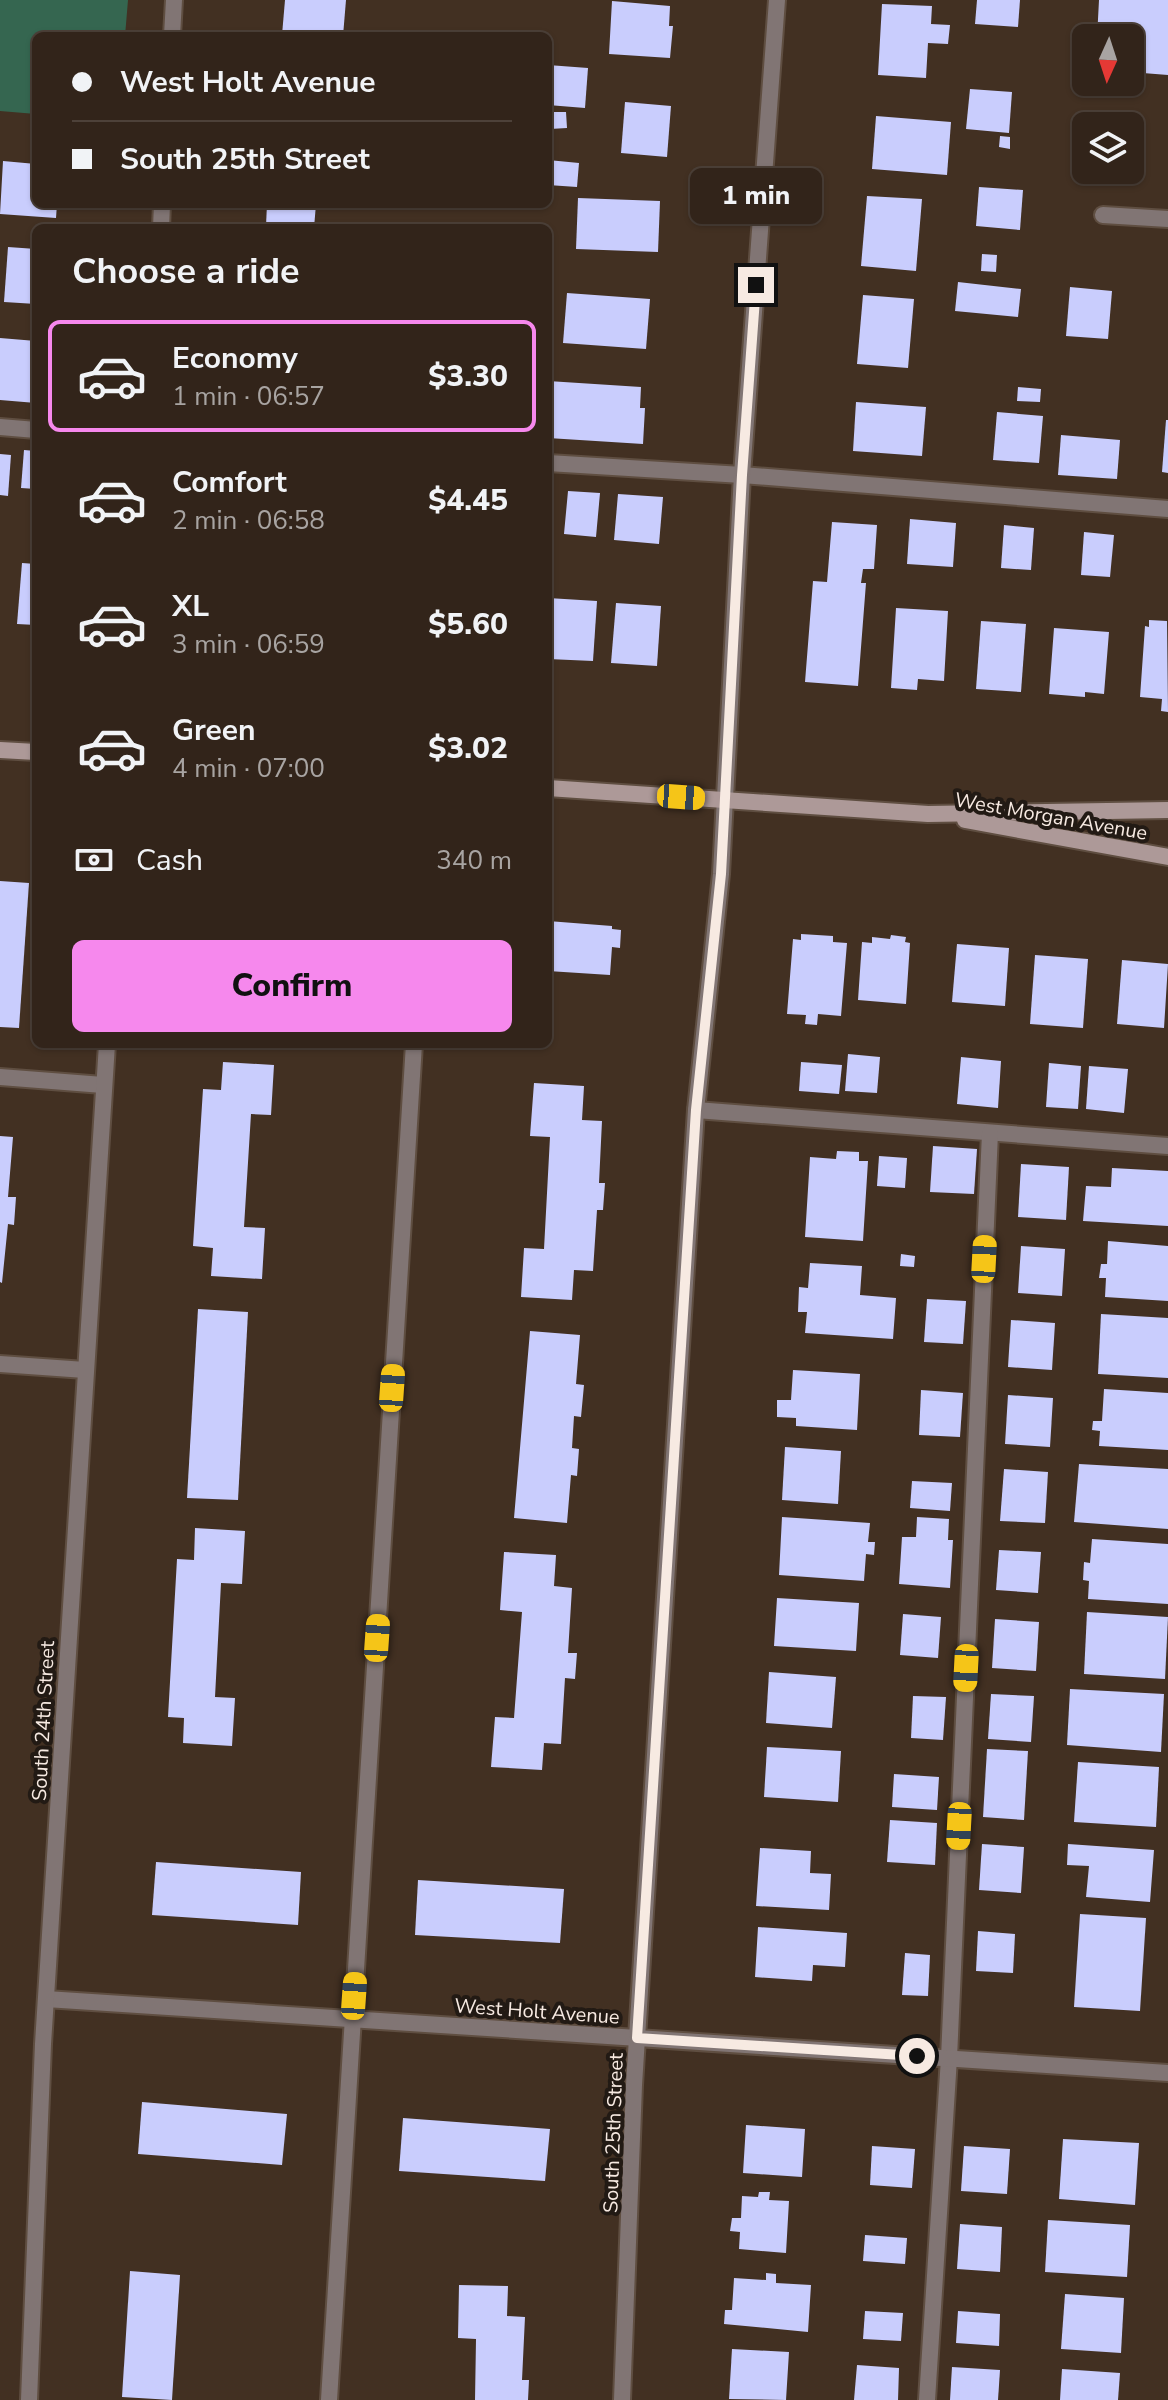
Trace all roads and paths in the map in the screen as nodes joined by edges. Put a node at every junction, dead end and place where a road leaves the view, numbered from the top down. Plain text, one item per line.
1 (174, 0) edge
2 (777, 0) edge
3 (172, 32) edge
4 (1103, 215) dead end
5 (1168, 219) edge
6 (0, 427) edge
7 (32, 430) edge
8 (552, 463) edge
9 (742, 475) junction
10 (1168, 509) edge
11 (0, 750) edge
12 (32, 752) edge
13 (552, 788) edge
14 (725, 800) junction
15 (1168, 810) edge
16 (928, 814) junction
17 (1168, 857) edge
18 (107, 1048) edge
19 (414, 1048) edge
20 (0, 1077) edge
21 (103, 1085) junction
22 (696, 1110) junction
23 (990, 1133) junction
24 (1168, 1146) edge
25 (0, 1364) edge
26 (85, 1370) junction
27 (46, 1999) junction
28 (352, 2019) junction
29 (637, 2038) junction
30 (949, 2058) junction
31 (1168, 2073) edge
32 (29, 2400) edge
33 (329, 2400) edge
34 (622, 2400) edge
35 (927, 2400) edge

1 - 3 street
2 - 9 street, South 25th Street
4 - 5 street
6 - 7 street
8 - 9 street
9 - 10 street
9 - 14 street, South 25th Street
11 - 12 street
13 - 14 street, West Morgan Avenue
14 - 16 street, West Morgan Avenue
14 - 22 street, South 25th Street
15 - 16 street, West Morgan Avenue
16 - 17 street, West Morgan Avenue
18 - 21 street, South 24th Street
19 - 28 street
20 - 21 street
21 - 26 street, South 24th Street
22 - 23 street
22 - 29 street, South 25th Street
23 - 24 street
23 - 30 street
25 - 26 street
26 - 27 street, South 24th Street
27 - 28 street, West Holt Avenue
27 - 32 street, South 24th Street
28 - 29 street, West Holt Avenue
28 - 33 street
29 - 30 street, West Holt Avenue
29 - 34 street, South 25th Street
30 - 31 street, West Holt Avenue
30 - 35 street

